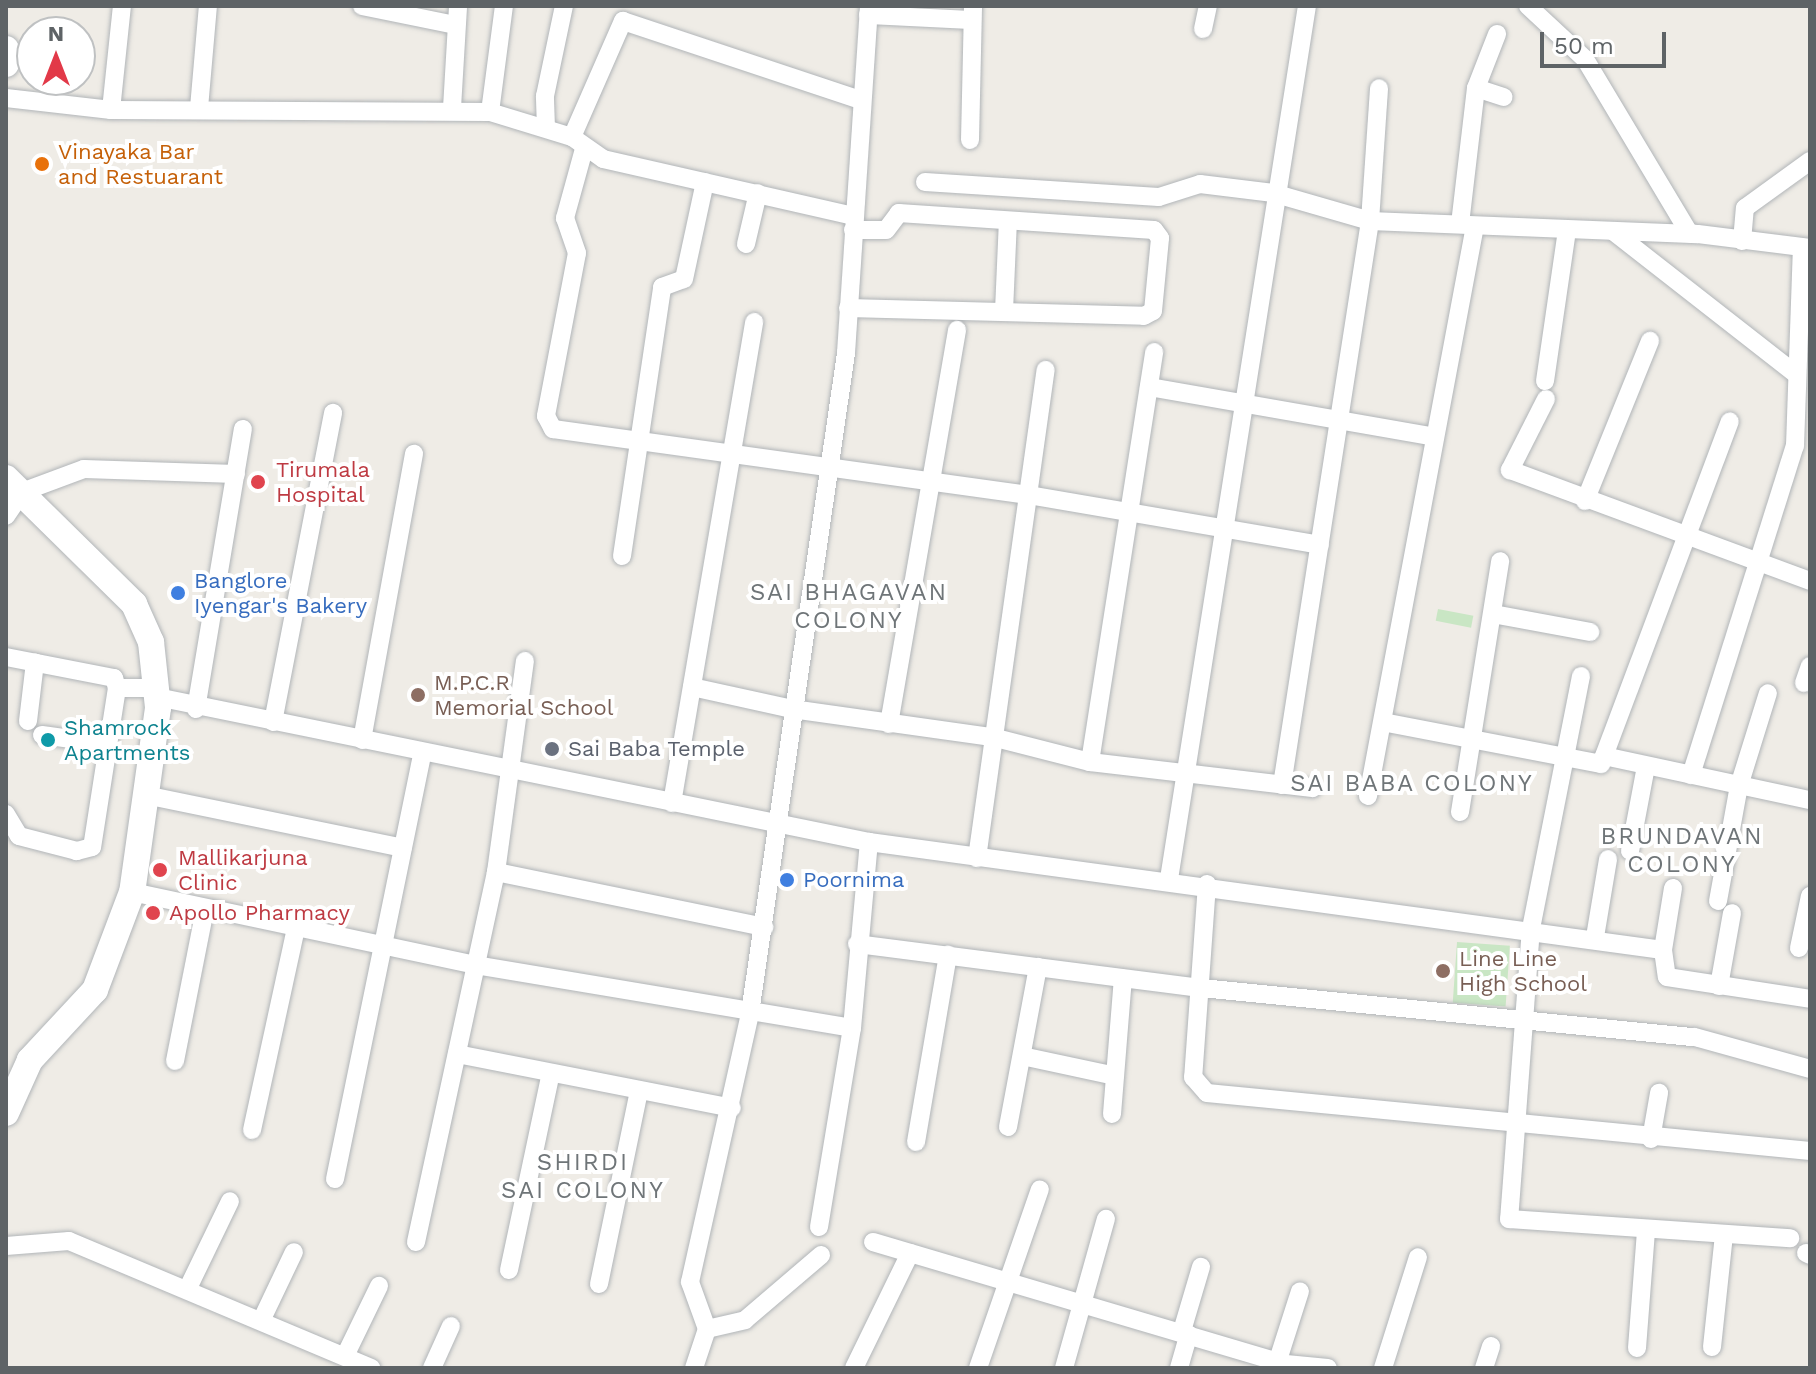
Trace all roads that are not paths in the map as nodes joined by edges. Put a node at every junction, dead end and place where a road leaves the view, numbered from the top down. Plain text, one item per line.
1 (122, 6) edge
2 (208, 6) edge
3 (362, 6) edge
4 (504, 6) edge
5 (564, 6) edge
6 (1208, 6) edge
7 (1307, 6) edge
8 (1528, 6) edge
9 (868, 10) edge
10 (972, 13) edge
11 (457, 16) edge
12 (1203, 29) dead end
13 (1497, 34) dead end
14 (6, 49) edge
15 (6, 64) edge
16 (1379, 88) dead end
17 (1476, 88) junction
18 (1504, 97) dead end
19 (6, 98) edge
20 (861, 100) junction
21 (199, 108) junction
22 (452, 108) junction
23 (111, 110) junction
24 (490, 112) junction
25 (546, 128) junction
26 (970, 140) dead end
27 (578, 143) junction
28 (1810, 161) edge
29 (705, 182) junction
30 (925, 182) dead end
31 (758, 193) junction
32 (1273, 193) junction
33 (1008, 221) junction
34 (1370, 221) junction
35 (858, 225) junction
36 (1467, 225) junction
37 (1567, 230) junction
38 (1614, 232) junction
39 (1698, 234) junction
40 (1742, 241) junction
41 (746, 244) dead end
42 (1806, 248) edge
43 (854, 308) junction
44 (1004, 311) junction
45 (754, 322) dead end
46 (957, 330) dead end
47 (1650, 341) dead end
48 (1154, 352) dead end
49 (1046, 370) dead end
50 (1796, 374) junction
51 (1149, 387) junction
52 (1240, 404) junction
53 (333, 413) dead end
54 (1730, 421) dead end
55 (1339, 422) junction
56 (243, 429) dead end
57 (1435, 437) junction
58 (638, 442) junction
59 (414, 454) dead end
60 (732, 456) junction
61 (829, 471) junction
62 (236, 474) junction
63 (931, 484) junction
64 (14, 485) edge
65 (1028, 495) junction
66 (1585, 501) junction
67 (6, 516) edge
68 (1128, 516) junction
69 (1224, 531) junction
70 (1683, 537) junction
71 (1320, 545) junction
72 (622, 556) dead end
73 (1755, 559) junction
74 (1500, 561) dead end
75 (1810, 581) edge
76 (1493, 614) junction
77 (1590, 632) dead end
78 (6, 657) edge
79 (525, 661) dead end
80 (35, 662) junction
81 (1581, 676) dead end
82 (692, 687) junction
83 (117, 688) junction
84 (157, 693) junction
85 (1768, 693) dead end
86 (196, 709) junction
87 (792, 709) junction
88 (28, 721) dead end
89 (273, 722) junction
90 (1383, 722) junction
91 (889, 724) junction
92 (42, 735) dead end
93 (992, 737) junction
94 (1475, 737) junction
95 (362, 740) junction
96 (108, 744) junction
97 (422, 754) junction
98 (1564, 755) junction
99 (1604, 756) junction
100 (1090, 762) junction
101 (1646, 766) junction
102 (513, 772) junction
103 (1184, 773) junction
104 (1691, 775) junction
105 (1282, 785) junction
106 (1739, 786) junction
107 (1312, 788) dead end
108 (150, 796) junction
109 (1368, 796) dead end
110 (1810, 800) edge
111 (672, 803) junction
112 (1460, 812) dead end
113 (6, 814) edge
114 (779, 825) junction
115 (869, 842) junction
116 (403, 848) junction
117 (1630, 851) dead end
118 (977, 858) junction
119 (1608, 859) dead end
120 (496, 872) junction
121 (1169, 879) junction
122 (1207, 884) junction
123 (1673, 888) dead end
124 (132, 892) junction
125 (1810, 896) edge
126 (205, 910) junction
127 (764, 927) junction
128 (1531, 928) junction
129 (296, 929) junction
130 (1595, 937) junction
131 (857, 944) junction
132 (383, 946) junction
133 (1799, 948) dead end
134 (1663, 950) junction
135 (948, 955) junction
136 (476, 965) junction
137 (1038, 967) junction
138 (1123, 978) junction
139 (1719, 986) junction
140 (1201, 988) junction
141 (1810, 999) edge
142 (750, 1013) junction
143 (1522, 1022) junction
144 (852, 1028) junction
145 (457, 1054) junction
146 (1022, 1056) junction
147 (175, 1061) dead end
148 (1810, 1069) edge
149 (551, 1073) junction
150 (1115, 1076) junction
151 (639, 1090) junction
152 (1659, 1093) dead end
153 (732, 1108) junction
154 (6, 1113) edge
155 (1112, 1114) dead end
156 (1517, 1119) junction
157 (1008, 1127) dead end
158 (252, 1130) dead end
159 (1651, 1139) junction
160 (916, 1142) dead end
161 (1810, 1151) edge
162 (335, 1179) dead end
163 (1040, 1189) dead end
164 (230, 1201) dead end
165 (1106, 1219) dead end
166 (819, 1227) dead end
167 (1646, 1232) junction
168 (1724, 1235) junction
169 (1790, 1238) dead end
170 (416, 1242) dead end
171 (873, 1242) dead end
172 (6, 1246) edge
173 (294, 1252) dead end
174 (910, 1253) junction
175 (821, 1255) dead end
176 (1418, 1257) dead end
177 (1201, 1267) dead end
178 (509, 1270) dead end
179 (1011, 1282) junction
180 (599, 1284) dead end
181 (189, 1286) junction
182 (379, 1286) dead end
183 (1300, 1291) dead end
184 (1081, 1302) junction
185 (262, 1319) junction
186 (451, 1326) dead end
187 (707, 1329) junction
188 (1185, 1333) junction
189 (1491, 1346) dead end
190 (1712, 1347) dead end
191 (1637, 1348) dead end
192 (345, 1356) junction
193 (1283, 1364) edge
194 (371, 1368) edge
195 (432, 1368) edge
196 (694, 1368) edge
197 (854, 1368) edge
198 (978, 1368) edge
199 (1064, 1368) edge
200 (1179, 1368) edge
201 (1328, 1368) edge
202 (1383, 1368) edge
203 (1484, 1368) edge

1 - 23 street
2 - 21 street
3 - 11 street
4 - 24 street
5 - 25 street
6 - 12 street
7 - 32 street
8 - 39 street
9 - 10 street
9 - 20 street
10 - 26 street
11 - 22 street
13 - 17 street
14 - 15 main road
16 - 34 street
17 - 18 street
17 - 36 street
19 - 23 street
20 - 27 street
20 - 35 street
21 - 22 street
21 - 23 street
22 - 24 street
24 - 25 street
25 - 27 street
27 - 29 street
27 - 58 street
28 - 40 street
29 - 31 street
29 - 58 street
30 - 32 street
31 - 35 street
31 - 41 street
32 - 34 street
32 - 52 street
33 - 35 street
33 - 44 street
33 - 44 street
34 - 36 street
34 - 55 street
35 - 43 street
36 - 37 street
36 - 57 street
37 - 38 street
37 - 66 street
38 - 39 street
38 - 50 street
39 - 40 street
40 - 42 street
42 - 50 street
43 - 44 street
43 - 61 street
45 - 60 street
46 - 63 street
47 - 66 street
48 - 51 street
49 - 65 street
50 - 73 street
51 - 52 street
51 - 68 street
52 - 55 street
52 - 69 street
53 - 89 street
54 - 70 street
55 - 57 street
55 - 71 street
56 - 62 street
57 - 90 street
58 - 60 street
58 - 72 street
59 - 95 street
60 - 61 street
60 - 82 street
61 - 63 street
61 - 87 street
62 - 64 street
62 - 86 street
63 - 65 street
63 - 91 street
64 - 67 street
64 - 84 main road
65 - 68 street
65 - 93 street
66 - 70 street
68 - 69 street
68 - 100 street
69 - 71 street
69 - 103 street
70 - 73 street
70 - 99 street
71 - 105 street
73 - 75 street
73 - 104 street
74 - 76 street
76 - 77 street
76 - 94 street
78 - 80 street
79 - 102 street
80 - 83 street
80 - 88 street
81 - 98 street
82 - 87 street
82 - 111 street
83 - 84 street
83 - 96 street
84 - 86 street
84 - 108 main road
85 - 106 street
86 - 89 street
87 - 91 street
87 - 114 street
89 - 95 street
90 - 94 street
90 - 109 street
91 - 93 street
92 - 96 street
93 - 100 street
93 - 118 street
94 - 98 street
94 - 112 street
95 - 97 street
96 - 113 street
97 - 102 street
97 - 116 street
98 - 99 street
98 - 128 street
99 - 101 street
100 - 103 street
101 - 104 street
101 - 117 street
102 - 111 street
102 - 120 street
103 - 105 street
103 - 121 street
104 - 106 street
105 - 107 street
106 - 110 street
106 - 139 street
108 - 116 street
108 - 124 main road
111 - 114 street
114 - 115 street
114 - 127 street
115 - 118 street
115 - 131 street
116 - 132 street
118 - 121 street
119 - 130 street
120 - 127 street
120 - 136 street
121 - 122 street
122 - 128 street
122 - 140 street
123 - 134 street
124 - 126 street
124 - 154 main road
125 - 133 street
126 - 129 street
126 - 147 street
127 - 142 street
128 - 130 street
128 - 143 street
129 - 132 street
129 - 158 street
130 - 134 street
131 - 135 street
131 - 144 street
132 - 136 street
132 - 162 street
134 - 139 street
135 - 137 street
135 - 160 street
136 - 142 street
136 - 145 street
137 - 138 street
137 - 146 street
138 - 140 street
138 - 150 street
139 - 141 street
140 - 143 street
140 - 156 street
142 - 144 street
142 - 153 street
143 - 148 street
143 - 156 street
144 - 166 street
145 - 149 street
145 - 170 street
146 - 150 street
146 - 157 street
149 - 151 street
149 - 178 street
150 - 155 street
151 - 153 street
151 - 180 street
152 - 159 street
153 - 187 street
156 - 159 street
156 - 167 street
159 - 161 street
163 - 179 street
164 - 181 street
165 - 184 street
167 - 168 street
167 - 191 street
168 - 169 street
168 - 190 street
171 - 174 street
172 - 181 street
173 - 185 street
174 - 179 street
174 - 197 street
175 - 187 street
176 - 202 street
177 - 188 street
179 - 184 street
179 - 198 street
181 - 185 street
182 - 192 street
183 - 193 street
184 - 188 street
184 - 199 street
185 - 192 street
186 - 195 street
187 - 196 street
188 - 193 street
188 - 200 street
189 - 203 street
192 - 194 street
193 - 201 street

